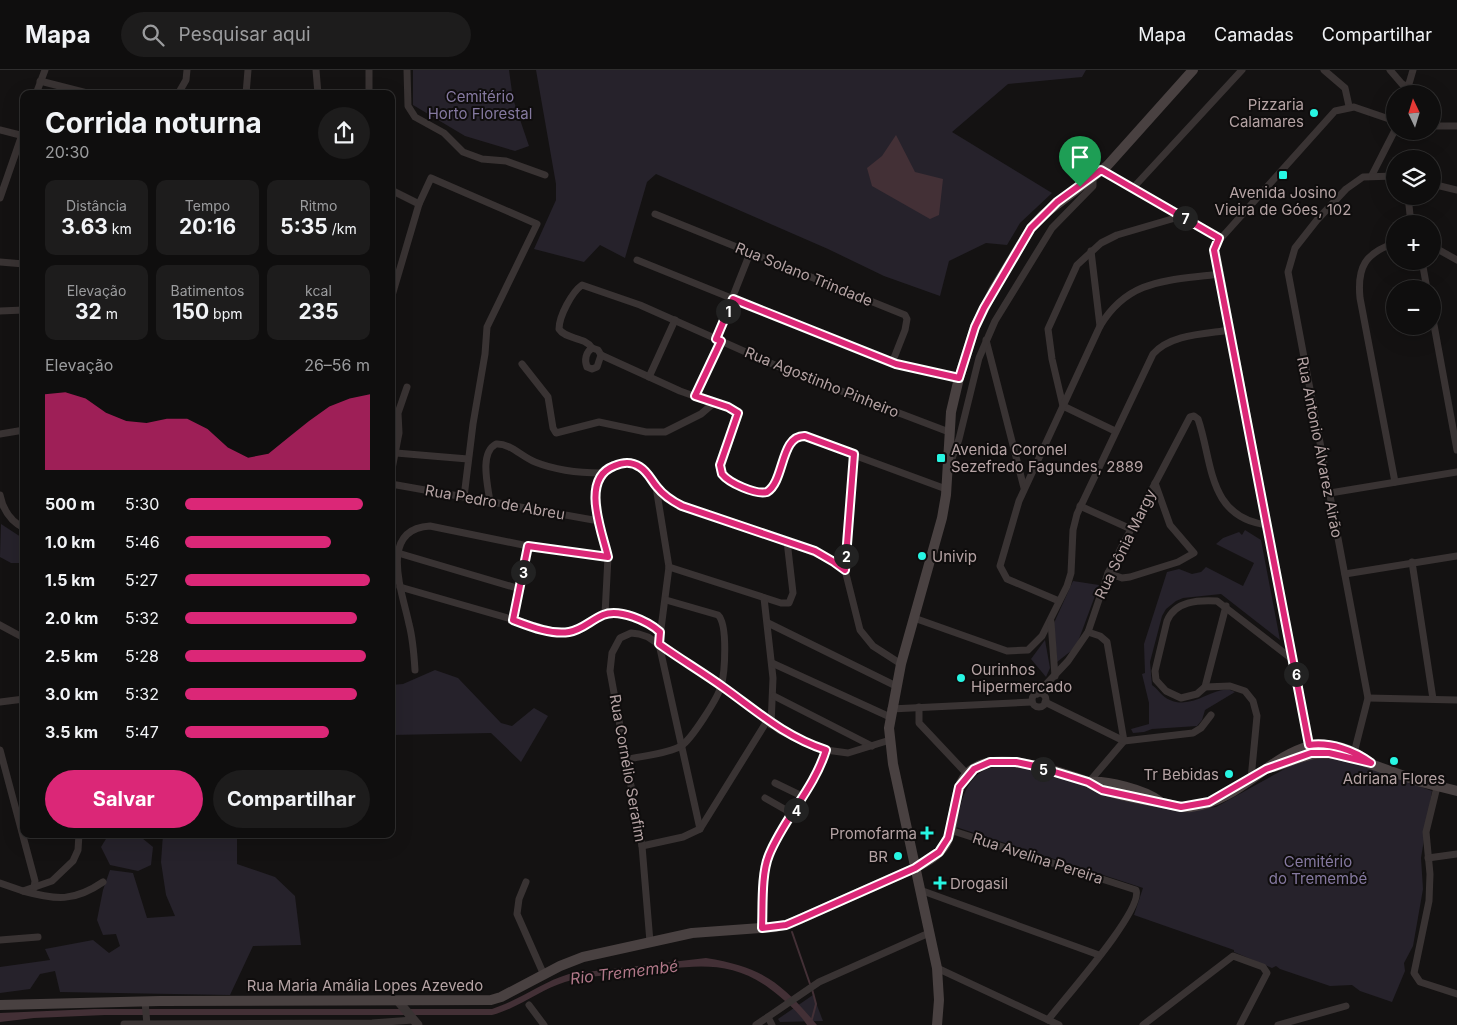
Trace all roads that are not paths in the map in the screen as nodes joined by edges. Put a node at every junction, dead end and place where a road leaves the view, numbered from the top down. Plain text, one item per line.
1 (45, 70) edge
2 (187, 70) edge
3 (248, 70) edge
4 (316, 70) edge
5 (369, 70) edge
6 (407, 70) edge
7 (1193, 70) edge
8 (1242, 70) edge
9 (1324, 70) edge
10 (1390, 70) edge
11 (1413, 70) edge
12 (40, 81) junction
13 (1403, 85) edge
14 (1408, 85) edge
15 (37, 90) edge
16 (75, 90) edge
17 (180, 90) edge
18 (246, 90) edge
19 (318, 90) edge
20 (369, 90) edge
21 (1349, 106) junction
22 (1386, 118) edge
23 (1441, 126) edge
24 (1457, 126) edge
25 (0, 130) edge
26 (20, 133) edge
27 (1390, 140) edge
28 (20, 142) edge
29 (1097, 174) junction
30 (1372, 175) junction
31 (545, 176) dead end
32 (1386, 176) edge
33 (1441, 186) edge
34 (2, 188) edge
35 (1132, 188) junction
36 (1457, 190) edge
37 (395, 192) edge
38 (0, 198) edge
39 (419, 204) junction
40 (655, 214) dead end
41 (1182, 216) junction
42 (1219, 238) junction
43 (1386, 247) edge
44 (1091, 250) junction
45 (1441, 251) edge
46 (750, 253) junction
47 (637, 260) dead end
48 (1457, 260) edge
49 (0, 262) edge
50 (20, 264) edge
51 (1219, 274) junction
52 (395, 285) edge
53 (733, 299) junction
54 (20, 310) edge
55 (0, 311) edge
56 (675, 320) junction
57 (1100, 326) junction
58 (1230, 330) junction
59 (1436, 335) edge
60 (718, 340) junction
61 (986, 340) junction
62 (592, 348) junction
63 (601, 355) junction
64 (892, 363) junction
65 (522, 364) dead end
66 (649, 377) junction
67 (959, 378) junction
68 (407, 386) dead end
69 (695, 396) junction
70 (715, 402) junction
71 (1063, 406) junction
72 (395, 412) edge
73 (20, 431) edge
74 (1115, 431) junction
75 (949, 432) junction
76 (0, 434) edge
77 (1457, 450) edge
78 (396, 452) junction
79 (854, 454) junction
80 (395, 456) edge
81 (468, 459) junction
82 (947, 468) junction
83 (1457, 472) edge
84 (602, 473) junction
85 (1395, 482) junction
86 (1155, 483) junction
87 (395, 485) edge
88 (656, 487) junction
89 (1024, 488) junction
90 (946, 489) junction
91 (1330, 493) junction
92 (0, 494) edge
93 (464, 498) junction
94 (490, 502) junction
95 (1080, 506) junction
96 (599, 521) junction
97 (20, 525) edge
98 (1267, 525) junction
99 (1130, 529) junction
100 (787, 541) junction
101 (528, 546) junction
102 (398, 553) junction
103 (1457, 556) edge
104 (608, 557) junction
105 (1412, 562) junction
106 (669, 567) junction
107 (845, 570) junction
108 (1108, 573) junction
109 (1344, 574) junction
110 (400, 587) junction
111 (520, 589) junction
112 (764, 598) junction
113 (666, 600) junction
114 (1060, 601) junction
115 (1226, 606) junction
116 (605, 614) junction
117 (914, 618) junction
118 (513, 620) junction
119 (1051, 621) junction
120 (768, 623) junction
121 (0, 625) edge
122 (660, 632) junction
123 (1088, 632) junction
124 (20, 636) edge
125 (659, 644) junction
126 (1292, 659) junction
127 (772, 663) junction
128 (901, 664) junction
129 (414, 670) dead end
130 (1055, 676) junction
131 (721, 686) junction
132 (896, 686) junction
133 (1205, 687) junction
134 (1037, 694) junction
135 (774, 696) junction
136 (1368, 698) junction
137 (1433, 699) junction
138 (20, 700) edge
139 (1457, 700) edge
140 (0, 702) edge
141 (1032, 702) junction
142 (1045, 702) junction
143 (919, 707) junction
144 (890, 713) junction
145 (1211, 715) dead end
146 (769, 723) junction
147 (890, 740) junction
148 (1124, 741) junction
149 (681, 746) junction
150 (872, 746) junction
151 (1310, 749) junction
152 (0, 750) edge
153 (826, 750) junction
154 (1354, 753) junction
155 (625, 760) junction
156 (1371, 763) junction
157 (967, 774) junction
158 (1251, 779) junction
159 (1088, 782) junction
160 (775, 783) dead end
161 (1437, 787) junction
162 (1457, 791) edge
163 (804, 797) junction
164 (765, 798) dead end
165 (793, 814) junction
166 (20, 824) edge
167 (700, 829) junction
168 (950, 830) junction
169 (24, 838) edge
170 (79, 838) edge
171 (642, 846) junction
172 (1457, 854) edge
173 (1428, 858) junction
174 (915, 868) junction
175 (103, 882) dead end
176 (526, 882) dead end
177 (0, 883) edge
178 (34, 888) junction
179 (920, 890) junction
180 (23, 891) junction
181 (762, 928) junction
182 (929, 932) junction
183 (38, 937) dead end
184 (0, 940) edge
185 (650, 942) junction
186 (1099, 955) junction
187 (937, 968) junction
188 (544, 975) junction
189 (1457, 994) edge
190 (0, 1004) edge
191 (145, 1004) junction
192 (400, 1004) junction
193 (529, 1005) dead end
194 (1346, 1006) dead end
195 (771, 1015) junction
196 (1048, 1020) junction
197 (147, 1021) edge
198 (414, 1021) edge
199 (124, 1024) dead end
200 (200, 1024) edge
201 (251, 1024) edge
202 (544, 1025) edge
203 (756, 1025) edge
204 (772, 1025) edge
205 (938, 1025) edge
206 (1059, 1025) edge
207 (1143, 1025) edge
208 (1240, 1025) edge
209 (1278, 1025) edge

1 - 12 street
2 - 17 street
3 - 18 street
4 - 19 street
5 - 20 street
6 - 31 street
7 - 29 main road
8 - 35 street
9 - 21 street
10 - 13 street
11 - 14 street
12 - 15 street
12 - 16 street
21 - 22 street
21 - 42 street
23 - 24 street
25 - 26 street
27 - 30 street
28 - 34 street
29 - 35 street
29 - 61 street
29 - 67 main road
30 - 32 street
30 - 91 street, Rua Antonio Álvarez Airão
33 - 36 street
34 - 38 street
35 - 41 street
37 - 39 street
39 - 52 street
39 - 81 street
40 - 46 street, Rua Solano Trindade
41 - 42 street
41 - 44 street
42 - 51 street
43 - 85 street
44 - 57 street
44 - 71 street
45 - 48 street
46 - 53 street
46 - 64 street, Rua Solano Trindade
47 - 53 street
49 - 50 street
51 - 57 street
51 - 58 street
53 - 60 street
53 - 64 street
54 - 55 street
56 - 60 street, Rua Agostinho Pinheiro
56 - 62 street, Rua Agostinho Pinheiro
56 - 66 street
57 - 71 street
58 - 74 street
58 - 98 street
59 - 77 street
60 - 69 street
60 - 75 street, Rua Agostinho Pinheiro
61 - 82 street
61 - 89 street
62 - 63 street
62 - 63 street
63 - 66 street
64 - 67 street
65 - 70 street
66 - 69 street
67 - 75 main road
68 - 72 street
69 - 70 street
70 - 79 street
71 - 74 street
71 - 89 street
72 - 78 street
73 - 76 street
74 - 95 street
75 - 82 main road
78 - 80 street
78 - 81 street
79 - 90 street
79 - 107 street
81 - 93 street
82 - 90 main road
83 - 85 street
84 - 88 street
84 - 94 street
84 - 96 street
85 - 91 street
86 - 98 street, Rua Sônia Margy
86 - 99 street, Rua Sônia Margy
86 - 108 street
87 - 93 street, Rua Pedro de Abreu
88 - 100 street
88 - 106 street
89 - 114 street
90 - 117 main road
91 - 109 street, Rua Antonio Álvarez Airão
92 - 97 street
93 - 94 street, Rua Pedro de Abreu
94 - 96 street, Rua Pedro de Abreu
95 - 99 street
95 - 114 street
96 - 104 street
98 - 126 street
99 - 108 street, Rua Sônia Margy
100 - 107 street
100 - 112 street
101 - 102 street
101 - 104 street
101 - 111 street
102 - 110 street
102 - 111 street
103 - 105 street
104 - 116 street
105 - 109 street
105 - 137 street
106 - 112 street
106 - 113 street
107 - 128 street
108 - 123 street, Rua Sônia Margy
109 - 136 street, Rua Antonio Álvarez Airão
110 - 118 street
110 - 129 street
111 - 118 street
112 - 120 street
113 - 122 street
113 - 131 street
114 - 119 street
115 - 126 street
115 - 133 street
115 - 133 street
116 - 118 street
116 - 122 street
117 - 119 street
117 - 128 main road
119 - 130 street
120 - 127 street
120 - 132 street
121 - 124 street
122 - 125 street
123 - 130 street, Rua Sônia Margy
123 - 148 street
125 - 131 street, Rua Cornélio Serafim
125 - 149 street
125 - 155 street, Rua Cornélio Serafim
126 - 151 street
127 - 135 street
127 - 144 street
128 - 132 main road
130 - 134 street, Rua Sônia Margy
131 - 146 street, Rua Cornélio Serafim
131 - 149 street
132 - 144 main road
133 - 158 street
134 - 141 street, Rua Sônia Margy
134 - 142 street
135 - 146 street
135 - 150 street
136 - 137 street
136 - 154 street, Rua Antonio Álvarez Airão
137 - 139 street
138 - 140 street
141 - 142 street
141 - 143 street
142 - 148 street
143 - 144 street
143 - 157 street
144 - 147 main road
145 - 148 street
146 - 153 street, Rua Cornélio Serafim
146 - 167 street
147 - 150 street, Rua Cornélio Serafim
147 - 174 main road
148 - 159 street
149 - 155 street
149 - 167 street
150 - 153 street, Rua Cornélio Serafim
151 - 154 main road
151 - 156 main road
151 - 158 main road
152 - 166 street
153 - 163 street
154 - 156 main road
155 - 171 street, Rua Cornélio Serafim
156 - 161 main road
157 - 159 main road
157 - 168 main road, Rua Maria Amália Lopes Azevedo
158 - 159 main road
160 - 163 street
161 - 162 main road
161 - 173 street
163 - 165 street
164 - 165 street
165 - 181 street
167 - 171 street
168 - 174 main road, Rua Maria Amália Lopes Azevedo
168 - 186 street, Rua Avelina Pereira
169 - 178 street
170 - 178 street
171 - 185 street, Rua Cornélio Serafim
172 - 173 street
173 - 189 street
174 - 179 main road
174 - 181 main road, Rua Maria Amália Lopes Azevedo
175 - 180 street
176 - 188 street
177 - 180 street
178 - 180 street
179 - 182 main road
179 - 186 street
181 - 185 main road, Rua Maria Amália Lopes Azevedo
182 - 187 main road
182 - 195 street
183 - 184 street
185 - 188 main road, Rua Maria Amália Lopes Azevedo
186 - 196 street
187 - 196 street
187 - 205 main road
188 - 192 main road, Rua Maria Amália Lopes Azevedo
190 - 191 main road, Rua Maria Amália Lopes Azevedo
191 - 192 main road, Rua Maria Amália Lopes Azevedo
191 - 197 street
192 - 198 street
193 - 202 street
194 - 209 street
195 - 203 street
195 - 204 street
196 - 206 street
197 - 199 street
197 - 200 street
198 - 201 street
200 - 201 street
207 - 208 street

